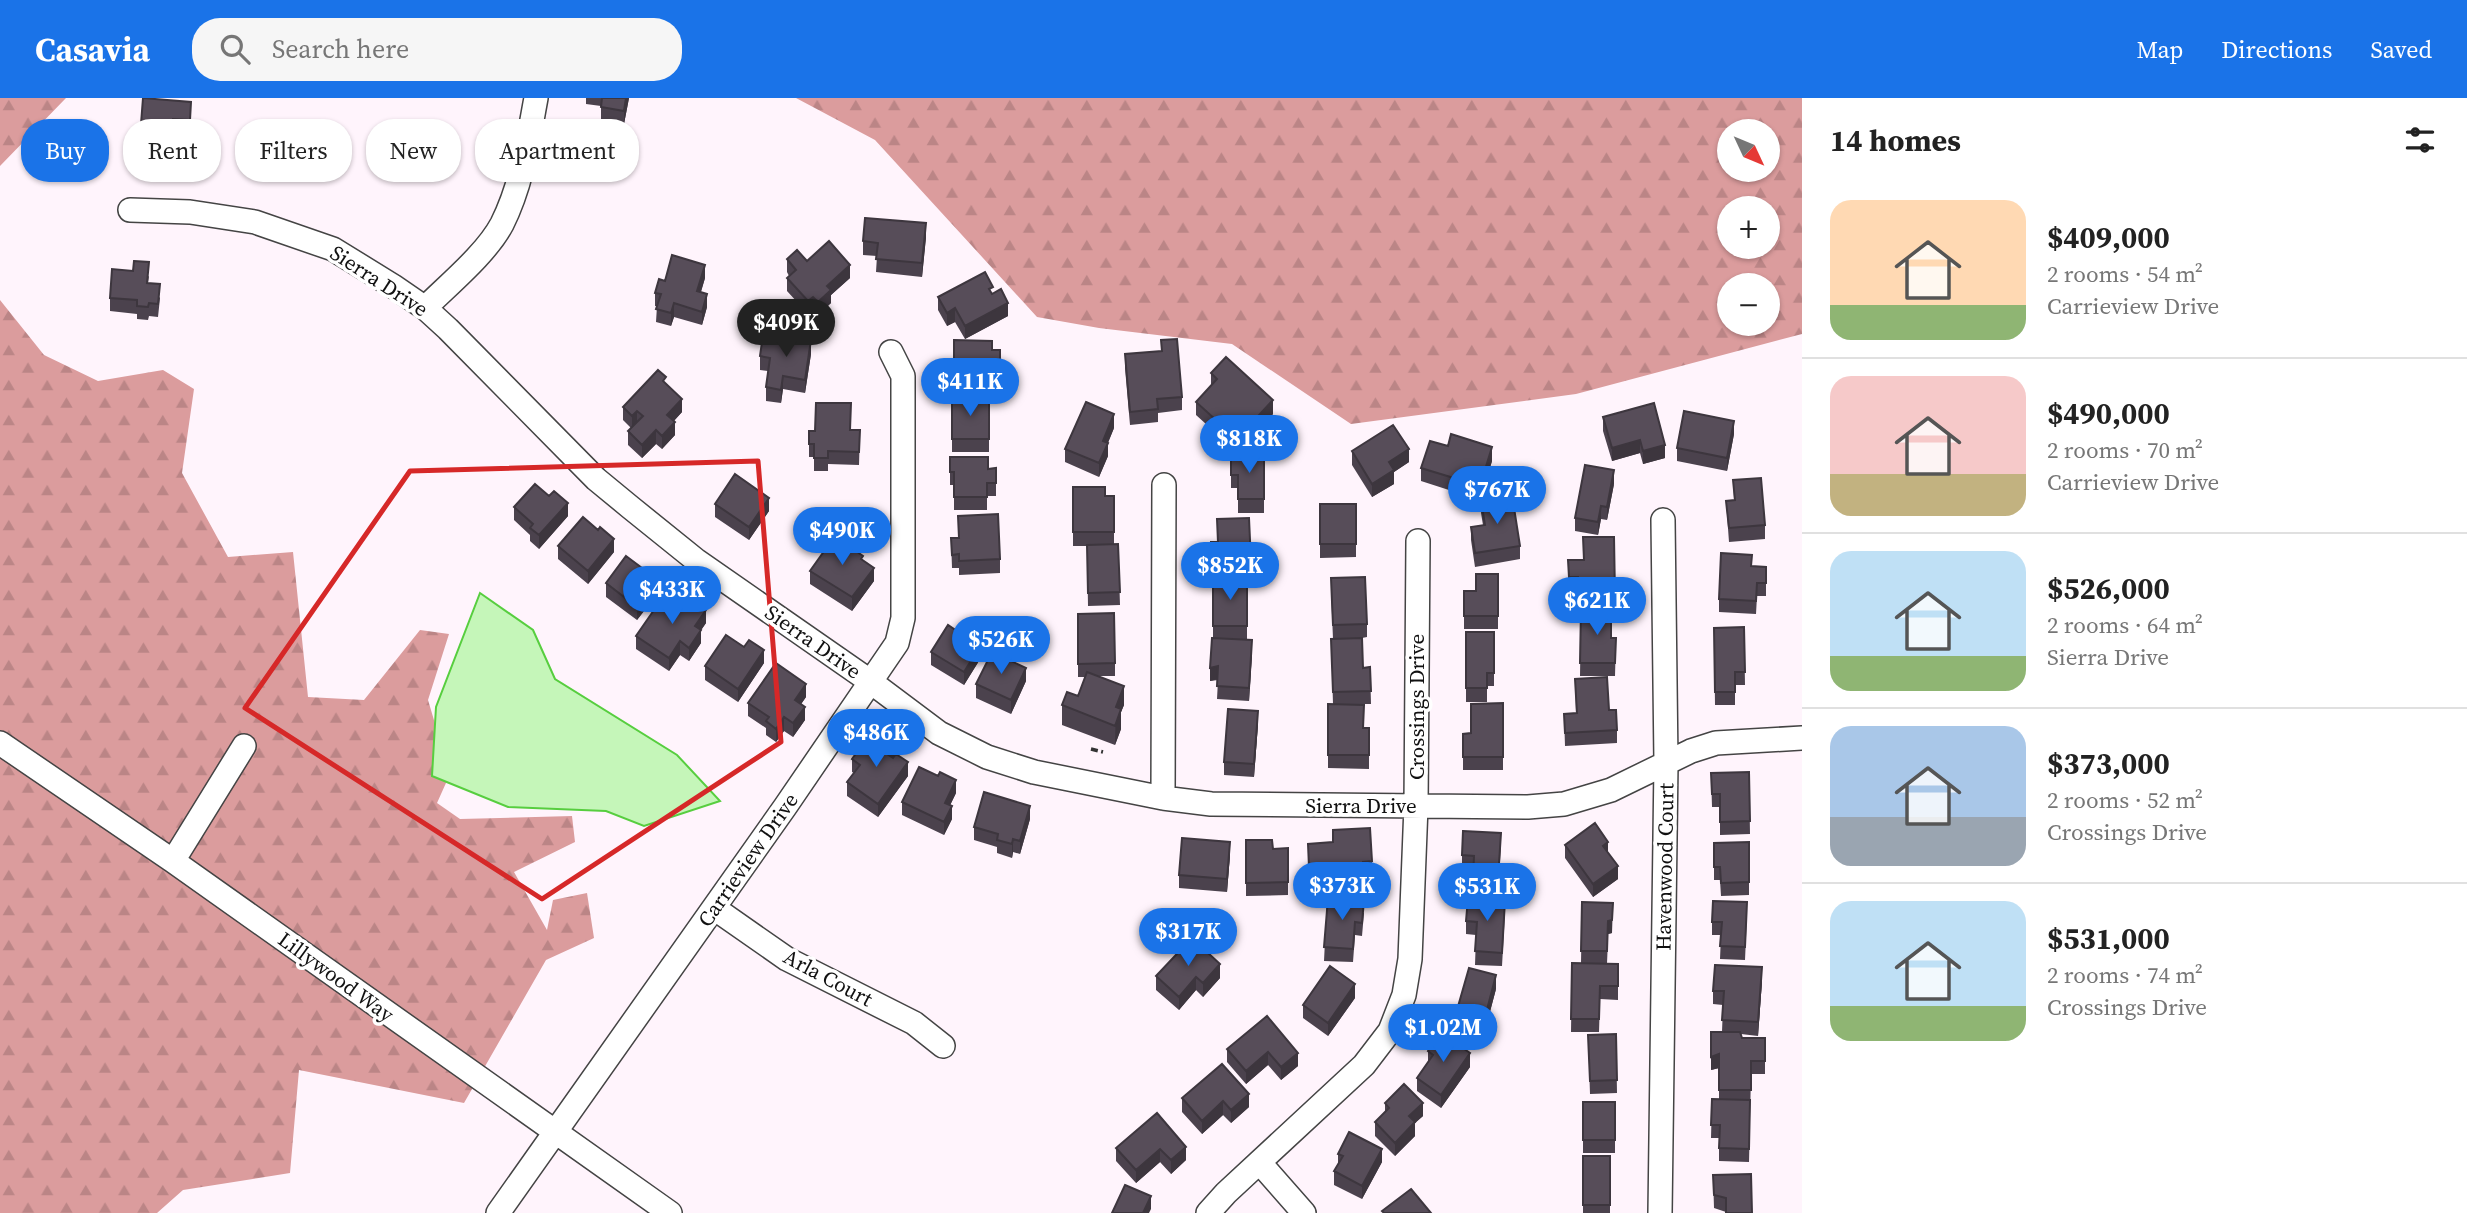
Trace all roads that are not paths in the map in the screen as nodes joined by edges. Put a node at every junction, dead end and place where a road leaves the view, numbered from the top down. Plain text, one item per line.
1 (536, 98) edge
2 (130, 210) dead end
3 (425, 309) junction
4 (891, 352) dead end
5 (1164, 485) dead end
6 (1663, 520) dead end
7 (1418, 541) dead end
8 (871, 682) junction
9 (1802, 738) edge
10 (0, 743) edge
11 (244, 746) dead end
12 (1666, 763) junction
13 (1163, 798) junction
14 (1416, 806) junction
15 (173, 860) junction
16 (714, 908) junction
17 (943, 1046) dead end
18 (555, 1133) junction
19 (1260, 1163) junction
20 (498, 1213) edge
21 (670, 1213) edge
22 (1208, 1213) edge
23 (1304, 1213) edge
24 (1660, 1213) edge

1 - 3 street
2 - 3 street, Sierra Drive
3 - 8 street, Sierra Drive
4 - 8 street, Carrieview Drive
5 - 13 street
6 - 12 street, Havenwood Court
7 - 14 street, Crossings Drive
8 - 13 street, Sierra Drive
8 - 16 street, Carrieview Drive
9 - 12 street, Sierra Drive
10 - 15 street, Lillywood Way
11 - 15 street
12 - 14 street, Sierra Drive
12 - 24 street, Havenwood Court
13 - 14 street, Sierra Drive
14 - 19 street, Crossings Drive
15 - 18 street, Lillywood Way
16 - 17 street, Arla Court
16 - 18 street, Carrieview Drive
18 - 20 street, Carrieview Drive
18 - 21 street, Lillywood Way
19 - 22 street, Crossings Drive
19 - 23 street

